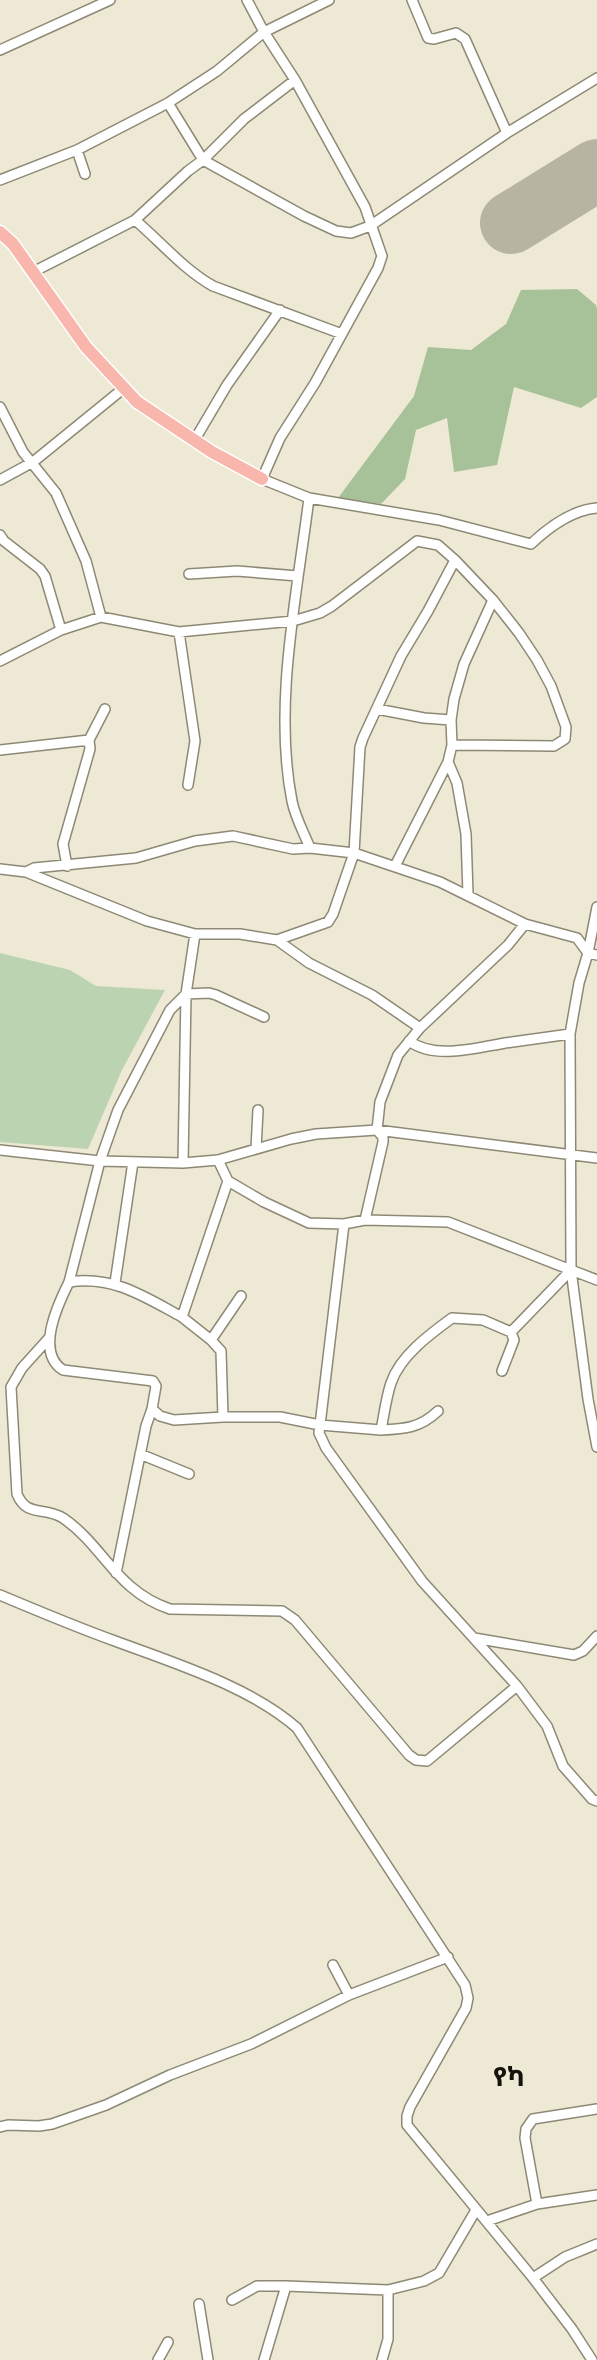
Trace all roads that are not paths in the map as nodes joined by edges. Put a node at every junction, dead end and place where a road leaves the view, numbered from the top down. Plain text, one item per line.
1 (110, 0) edge
2 (247, 0) edge
3 (329, 0) edge
4 (412, 0) edge
5 (264, 32) junction
6 (0, 50) edge
7 (597, 78) edge
8 (295, 80) junction
9 (168, 103) junction
10 (507, 133) junction
11 (77, 150) junction
12 (203, 160) junction
13 (85, 174) dead end
14 (0, 180) edge
15 (135, 220) junction
16 (370, 226) junction
17 (0, 232) edge
18 (33, 272) junction
19 (280, 309) junction
20 (342, 334) junction
21 (124, 388) junction
22 (0, 408) edge
23 (194, 441) junction
24 (33, 462) junction
25 (262, 479) junction
26 (0, 480) edge
27 (309, 498) junction
28 (597, 508) edge
29 (0, 535) edge
30 (455, 560) junction
31 (189, 574) dead end
32 (298, 576) junction
33 (494, 600) junction
34 (100, 617) junction
35 (293, 621) junction
36 (61, 630) junction
37 (179, 632) junction
38 (0, 661) edge
39 (105, 709) dead end
40 (377, 709) junction
41 (452, 720) junction
42 (89, 740) junction
43 (452, 746) junction
44 (0, 750) edge
45 (448, 762) junction
46 (188, 785) dead end
47 (310, 848) junction
48 (354, 853) junction
49 (67, 866) junction
50 (395, 866) junction
51 (0, 869) edge
52 (26, 872) junction
53 (468, 894) junction
54 (597, 907) edge
55 (525, 924) junction
56 (195, 934) junction
57 (277, 940) junction
58 (593, 954) edge
59 (186, 994) junction
60 (264, 1017) dead end
61 (420, 1028) junction
62 (570, 1034) junction
63 (409, 1041) junction
64 (258, 1110) dead end
65 (377, 1130) junction
66 (256, 1149) junction
67 (0, 1150) edge
68 (572, 1155) junction
69 (597, 1158) edge
70 (218, 1160) junction
71 (100, 1161) junction
72 (133, 1162) junction
73 (183, 1163) junction
74 (228, 1181) junction
75 (365, 1220) junction
76 (344, 1224) junction
77 (572, 1270) junction
78 (597, 1280) edge
79 (69, 1282) junction
80 (115, 1283) junction
81 (241, 1296) dead end
82 (182, 1317) junction
83 (511, 1332) junction
84 (49, 1338) junction
85 (212, 1340) junction
86 (502, 1371) dead end
87 (592, 1399) edge
88 (152, 1408) junction
89 (438, 1411) dead end
90 (222, 1417) junction
91 (321, 1425) junction
92 (381, 1430) junction
93 (597, 1447) edge
94 (140, 1454) junction
95 (189, 1474) dead end
96 (116, 1573) junction
97 (0, 1595) edge
98 (597, 1636) edge
99 (474, 1638) junction
100 (517, 1686) junction
101 (597, 1801) edge
102 (447, 1957) junction
103 (333, 1965) dead end
104 (349, 1995) junction
105 (597, 2109) edge
106 (0, 2127) edge
107 (597, 2195) edge
108 (537, 2204) junction
109 (476, 2210) junction
110 (488, 2221) junction
111 (597, 2244) edge
112 (533, 2278) junction
113 (286, 2286) junction
114 (388, 2290) junction
115 (232, 2300) dead end
116 (199, 2304) dead end
117 (168, 2342) dead end
118 (158, 2360) edge
119 (208, 2360) edge
120 (264, 2360) edge
121 (382, 2360) edge
122 (592, 2360) edge

1 - 6 street
2 - 5 street
3 - 5 street
4 - 10 street
5 - 8 street
5 - 9 street
7 - 10 street
8 - 12 street
8 - 16 street
9 - 11 street
9 - 12 street
10 - 16 street
11 - 13 street
11 - 14 street
12 - 15 street
12 - 16 street
15 - 18 street
15 - 19 street
16 - 20 street
17 - 18 main road
18 - 21 main road
19 - 20 street
19 - 23 street
20 - 25 street
21 - 23 main road
21 - 24 street
22 - 24 street
23 - 25 main road
24 - 26 street
24 - 34 street
25 - 27 street
27 - 28 street
27 - 32 street
29 - 36 street
30 - 33 street
30 - 35 street
30 - 40 street
31 - 32 street
32 - 35 street
33 - 41 street
33 - 43 street
34 - 36 street
34 - 37 street
35 - 37 street
35 - 47 street
36 - 38 street
37 - 46 street
39 - 42 street
40 - 41 street
40 - 48 street
41 - 43 street
42 - 44 street
42 - 49 street
43 - 45 street
45 - 50 street
45 - 53 street
47 - 48 street
47 - 49 street
48 - 50 street
48 - 57 street
49 - 52 street
50 - 53 street
51 - 52 street
52 - 56 street
53 - 55 street
54 - 58 street
55 - 58 street
55 - 61 street
56 - 57 street
56 - 59 street
57 - 61 street
58 - 62 street
59 - 60 street
59 - 71 street
59 - 73 street
61 - 63 street
62 - 63 street
62 - 68 street
63 - 65 street
64 - 66 street
65 - 66 street
65 - 68 street
65 - 75 street
66 - 70 street
67 - 71 street
68 - 69 street
68 - 77 street
70 - 73 street
70 - 74 street
71 - 72 street
71 - 79 street
72 - 73 street
72 - 80 street
74 - 76 street
74 - 82 street
75 - 76 street
75 - 77 street
76 - 91 street
77 - 78 street
77 - 83 street
77 - 87 street
79 - 80 street
79 - 84 street
80 - 82 street
81 - 85 street
82 - 85 street
83 - 86 street
83 - 92 street
84 - 88 street
84 - 96 street
85 - 90 street
87 - 93 street
88 - 90 street
88 - 94 street
89 - 92 street
90 - 91 street
91 - 92 street
91 - 99 street
94 - 95 street
94 - 96 street
96 - 100 street
97 - 102 street
98 - 99 street
99 - 100 street
100 - 101 street
102 - 104 street
102 - 109 street
103 - 104 street
104 - 106 street
105 - 108 street
107 - 108 street
108 - 110 street
109 - 110 street
109 - 114 street
110 - 112 street
111 - 112 street
112 - 122 street
113 - 114 street
113 - 115 street
113 - 120 street
114 - 121 street
116 - 119 street
117 - 118 street

